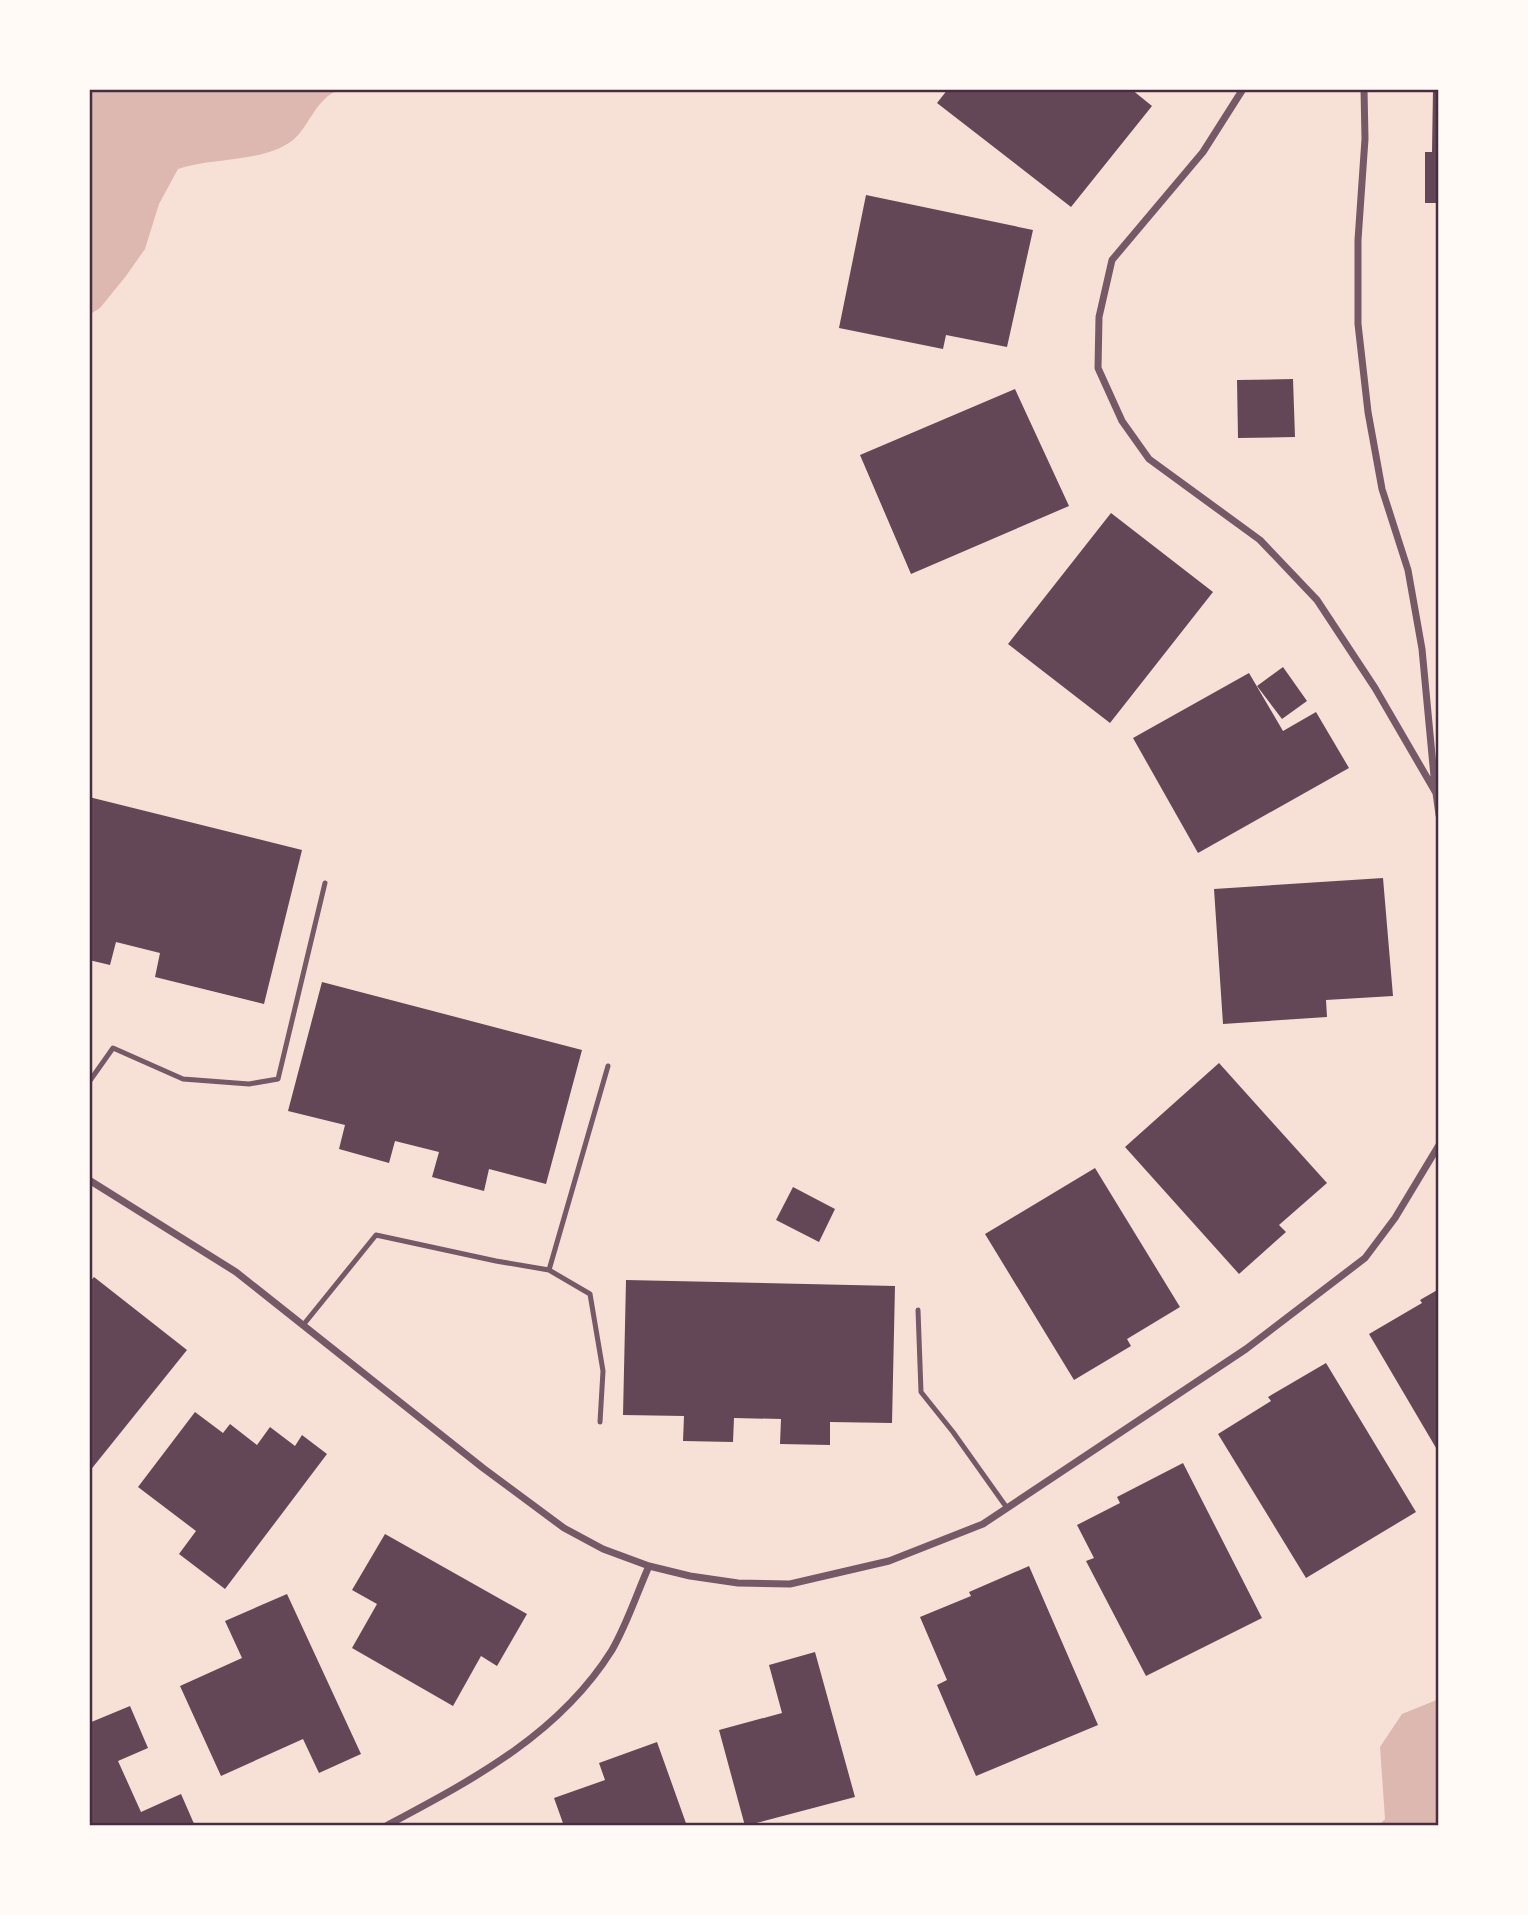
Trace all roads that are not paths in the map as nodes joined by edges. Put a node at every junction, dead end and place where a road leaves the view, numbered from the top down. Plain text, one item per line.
1 (1243, 89) edge
2 (1364, 89) edge
3 (1436, 793) junction
4 (1439, 815) edge
5 (325, 883) dead end
6 (608, 1066) dead end
7 (89, 1082) edge
8 (1439, 1145) edge
9 (89, 1180) edge
10 (549, 1270) junction
11 (918, 1310) dead end
12 (304, 1324) junction
13 (600, 1422) dead end
14 (1007, 1508) junction
15 (649, 1566) junction
16 (386, 1826) edge

1 - 3 street
2 - 3 street
3 - 4 street
5 - 7 lane
6 - 10 lane
8 - 14 street
9 - 12 street
10 - 12 lane
10 - 13 lane
11 - 14 lane
12 - 15 street
14 - 15 street
15 - 16 street

